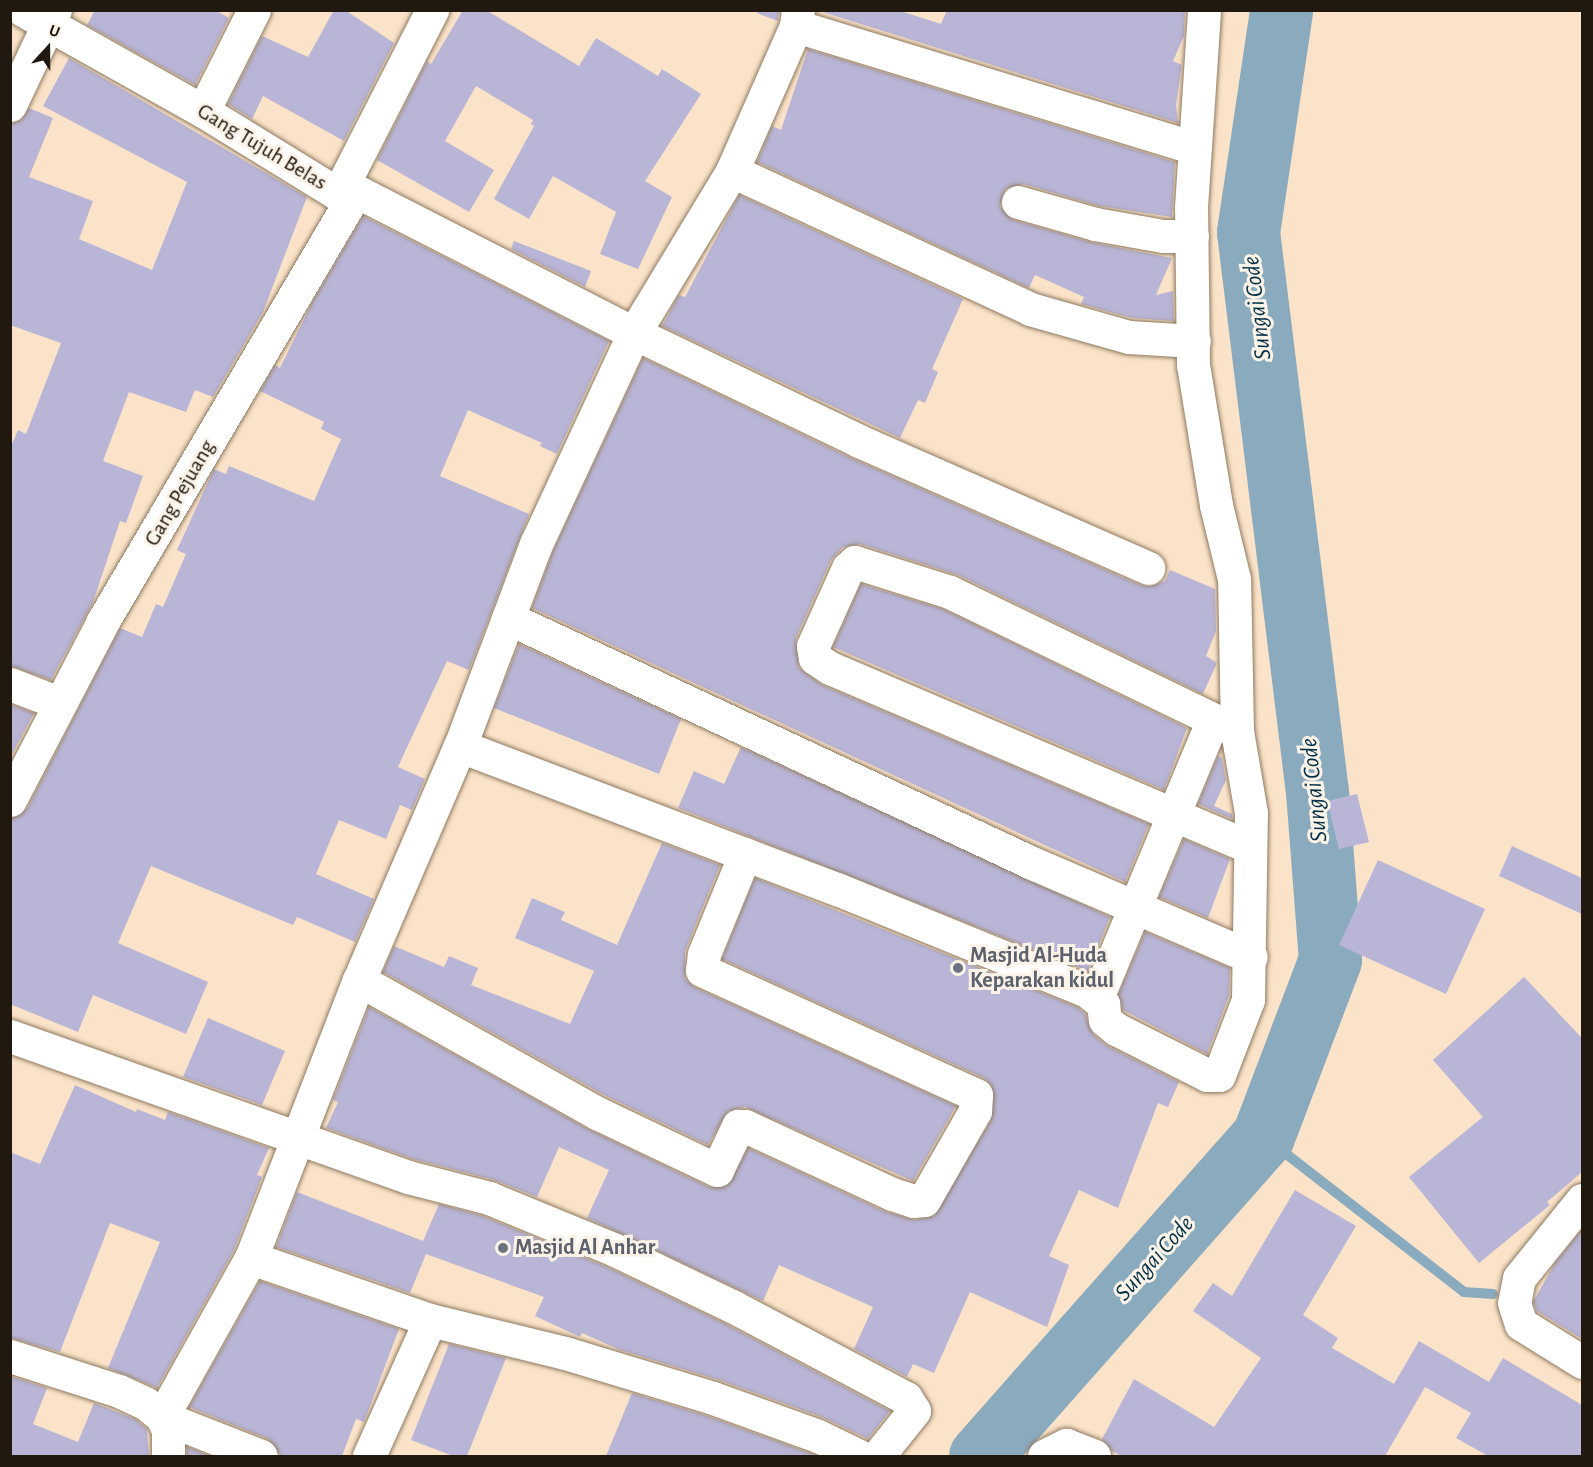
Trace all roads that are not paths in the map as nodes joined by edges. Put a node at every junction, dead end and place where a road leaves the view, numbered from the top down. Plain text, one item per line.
1 (254, 10) edge
2 (432, 10) edge
3 (1204, 10) edge
4 (42, 15) edge
5 (797, 18) edge
6 (10, 105) edge
7 (203, 111) junction
8 (1194, 148) junction
9 (732, 171) junction
10 (347, 192) junction
11 (1018, 202) dead end
12 (1192, 236) junction
13 (634, 333) junction
14 (1194, 341) junction
15 (1148, 568) dead end
16 (508, 618) junction
17 (10, 684) edge
18 (59, 703) junction
19 (1225, 725) junction
20 (460, 746) junction
21 (10, 800) edge
22 (1175, 815) junction
23 (1248, 846) junction
24 (745, 854) junction
25 (1137, 906) junction
26 (1251, 957) junction
27 (359, 980) junction
28 (1097, 998) junction
29 (10, 1036) edge
30 (297, 1139) junction
31 (1582, 1200) edge
32 (250, 1258) junction
33 (430, 1320) junction
34 (10, 1356) edge
35 (1582, 1362) edge
36 (162, 1417) junction
37 (168, 1456) edge
38 (261, 1456) edge
39 (369, 1456) edge
40 (859, 1456) edge
41 (878, 1456) edge
42 (1044, 1456) edge
43 (1094, 1456) edge

1 - 7 street
2 - 10 street, Gang Pejuang
3 - 8 street
4 - 6 street
4 - 7 street, Gang Tujuh Belas
5 - 8 street
5 - 9 street
7 - 10 street, Gang Tujuh Belas
8 - 12 street
9 - 13 street
9 - 14 street
10 - 13 street, Gang Tujuh Belas
10 - 18 street, Gang Pejuang
11 - 12 street
12 - 14 street
13 - 15 street, Gang Tujuh Belas
13 - 16 street
14 - 19 street
16 - 20 street
16 - 25 street
17 - 18 street
18 - 21 street, Gang Pejuang
19 - 22 street
19 - 22 street
19 - 23 street
20 - 24 street
20 - 27 street
22 - 23 street
22 - 25 street
23 - 26 street
24 - 27 street
24 - 28 street
25 - 26 street
25 - 28 street
26 - 28 street
27 - 30 street
29 - 30 street
30 - 32 street
30 - 41 street
31 - 35 street
32 - 33 street
32 - 36 street
33 - 39 street
33 - 40 street
34 - 36 street
36 - 37 street
36 - 38 street
42 - 43 street

